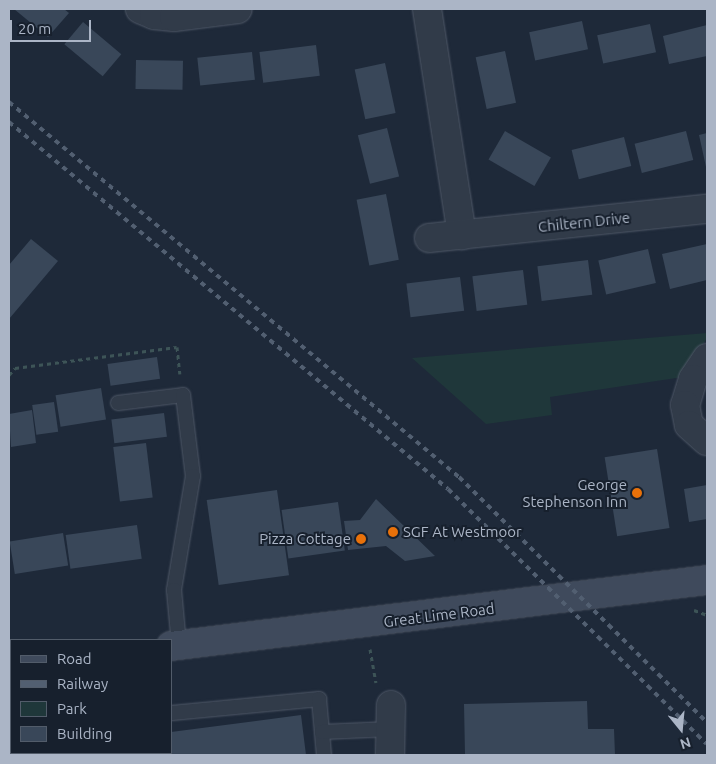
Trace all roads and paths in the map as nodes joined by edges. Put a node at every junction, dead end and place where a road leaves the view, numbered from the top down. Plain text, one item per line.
1 (140, 9) edge
2 (238, 9) edge
3 (427, 9) edge
4 (707, 209) edge
5 (462, 235) junction
6 (428, 238) dead end
7 (707, 358) edge
8 (9, 375) edge
9 (183, 395) junction
10 (118, 403) dead end
11 (707, 441) edge
12 (707, 580) edge
13 (368, 624) junction
14 (175, 646) edge
15 (172, 713) edge
16 (391, 730) edge
17 (322, 732) junction
18 (324, 755) edge

1 - 2 street
3 - 5 street
4 - 5 street, Chiltern Drive
5 - 6 street, Chiltern Drive
7 - 11 street
8 - 9 path
9 - 10 lane
9 - 14 lane
12 - 13 main road, Great Lime Road
13 - 14 main road, Great Lime Road
13 - 16 path
15 - 17 lane
16 - 17 lane
17 - 18 lane

